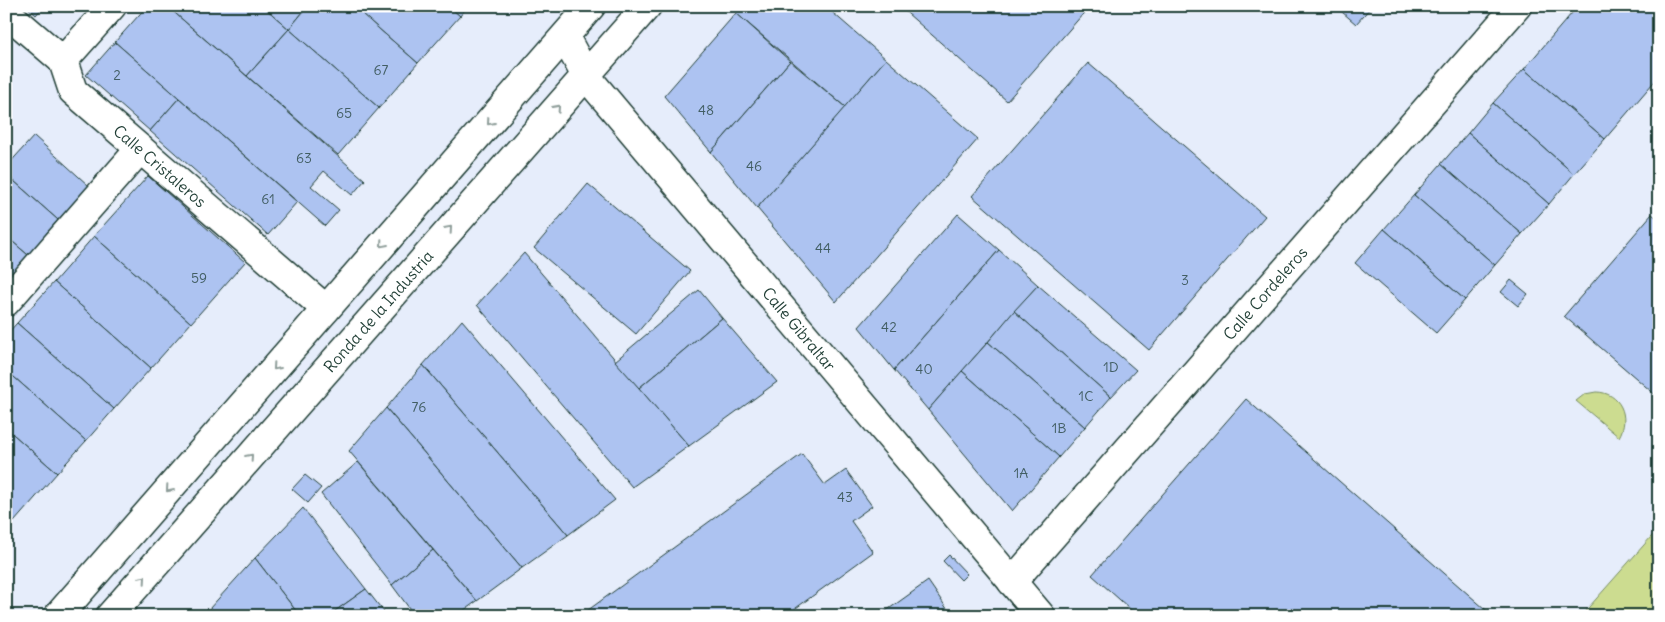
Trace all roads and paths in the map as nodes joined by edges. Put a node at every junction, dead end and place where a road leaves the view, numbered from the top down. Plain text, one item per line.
1 (112, 6) edge
2 (591, 6) edge
3 (646, 6) edge
4 (1517, 6) edge
5 (6, 12) edge
6 (565, 36) junction
7 (63, 61) junction
8 (586, 76) junction
9 (140, 149) junction
10 (6, 302) edge
11 (326, 310) junction
12 (1012, 582) junction
13 (58, 616) edge
14 (110, 616) edge
15 (1041, 616) edge

1 - 7 street
2 - 6 street
3 - 8 street, Ronda de la Industria
4 - 12 street, Calle Cordeleros
5 - 7 street
6 - 8 street, Calle Gibraltar
6 -> 11 street
7 - 9 street, Calle Cristaleros
8 - 12 street, Calle Gibraltar
14 -> 8 street, Ronda de la Industria
9 - 10 street
9 - 11 street, Calle Cristaleros
11 -> 13 street
12 - 15 street, Calle Gibraltar

